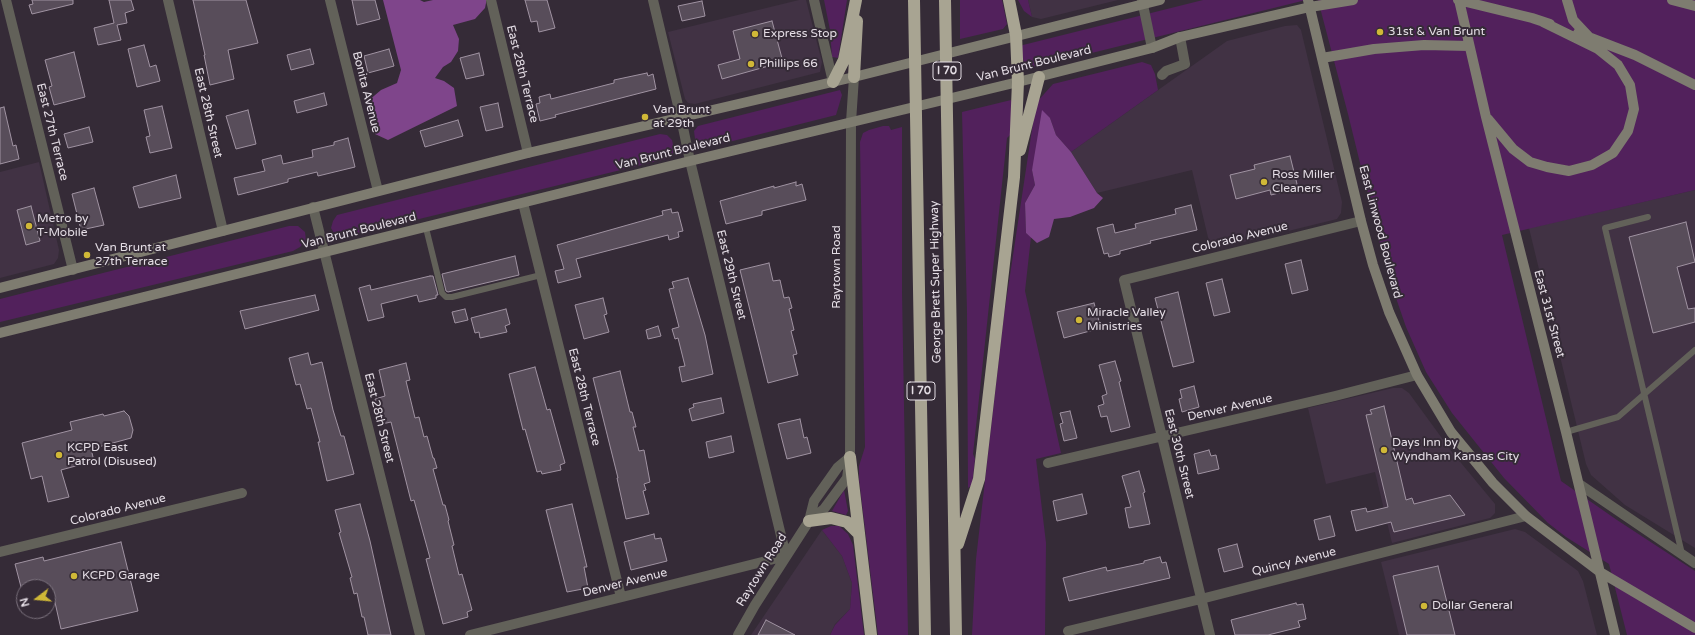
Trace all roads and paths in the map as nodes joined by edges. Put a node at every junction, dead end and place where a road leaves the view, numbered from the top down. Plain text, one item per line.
1 (6, 0) edge
2 (168, 0) edge
3 (330, 0) edge
4 (491, 0) edge
5 (653, 0) edge
6 (814, 0) edge
7 (857, 0) edge
8 (945, 0) edge
9 (1009, 0) edge
10 (1160, 0) edge
11 (1353, 0) edge
12 (1459, 0) edge
13 (1567, 0) edge
14 (1672, 0) edge
15 (914, 2) edge
16 (1142, 2) edge
17 (1309, 3) edge
18 (1695, 6) edge
19 (1543, 22) junction
20 (1016, 35) junction
21 (1180, 37) junction
22 (1590, 37) junction
23 (1469, 46) junction
24 (1152, 48) junction
25 (1322, 58) junction
26 (1162, 75) dead end
27 (854, 77) junction
28 (1038, 77) junction
29 (833, 82) junction
30 (1018, 82) junction
31 (1695, 85) edge
32 (681, 118) junction
33 (1486, 118) junction
34 (851, 122) junction
35 (528, 153) junction
36 (690, 161) junction
37 (1014, 177) junction
38 (378, 191) junction
39 (523, 203) junction
40 (313, 208) junction
41 (1648, 217) dead end
42 (1361, 221) junction
43 (426, 228) junction
44 (223, 231) junction
45 (324, 253) junction
46 (73, 270) junction
47 (541, 275) junction
48 (1124, 280) joint
49 (0, 288) edge
50 (0, 333) edge
51 (1695, 350) edge
52 (1417, 375) junction
53 (1644, 394) junction
54 (1566, 432) junction
55 (1162, 437) junction
56 (850, 457) junction
57 (1048, 463) dead end
58 (1579, 484) junction
59 (242, 493) dead end
60 (1526, 516) junction
61 (809, 521) junction
62 (859, 534) junction
63 (0, 552) edge
64 (955, 553) junction
65 (1682, 554) junction
66 (786, 556) junction
67 (1695, 563) edge
68 (1600, 572) junction
69 (621, 597) junction
70 (1201, 599) junction
71 (1695, 628) edge
72 (1068, 631) dead end
73 (420, 635) edge
74 (470, 635) edge
75 (738, 635) edge
76 (871, 635) edge
77 (925, 635) edge
78 (956, 635) edge
79 (1210, 635) edge
80 (1615, 635) edge

1 - 46 street, East 27th Terrace
2 - 44 street, East 28th Street
3 - 38 street, Bonita Avenue
4 - 35 street, East 28th Terrace
5 - 32 street, East 29th Street
6 - 29 street
7 - 27 highway
7 - 29 highway
8 - 64 highway, George Brett Super Highway / I 70
9 - 20 highway
10 - 16 main road
11 - 17 main road, Van Brunt Boulevard
12 - 19 main road
12 - 23 main road, East 31st Street
13 - 22 main road
14 - 18 main road
15 - 77 highway, George Brett Super Highway / I 70
16 - 20 main road
16 - 24 street
17 - 21 main road, Van Brunt Boulevard
17 - 25 main road, East Linwood Boulevard
19 - 22 main road
19 - 33 main road
20 - 27 main road
20 - 30 highway
21 - 24 main road, Van Brunt Boulevard
21 - 26 street
22 - 31 main road
23 - 25 main road
23 - 33 main road, East 31st Street
24 - 28 main road, Van Brunt Boulevard
25 - 42 main road, East Linwood Boulevard
27 - 29 main road
27 - 34 street, Raytown Road
28 - 30 main road, Van Brunt Boulevard
28 - 37 highway
29 - 32 main road
30 - 34 main road, Van Brunt Boulevard
30 - 37 highway
32 - 35 main road
32 - 36 street, East 29th Street
33 - 54 main road, East 31st Street
34 - 36 main road, Van Brunt Boulevard
34 - 56 street, Raytown Road
35 - 38 main road
36 - 39 main road, Van Brunt Boulevard
36 - 66 street, East 29th Street
37 - 64 highway
38 - 40 main road
39 - 43 main road, Van Brunt Boulevard
39 - 47 street, East 28th Terrace
40 - 44 main road
40 - 45 street, East 28th Street
41 - 53 lane
42 - 48 street, Colorado Avenue
42 - 52 main road, East Linwood Boulevard
43 - 45 main road, Van Brunt Boulevard
43 - 47 lane
44 - 46 main road
45 - 50 main road, Van Brunt Boulevard
45 - 73 street, East 28th Street
46 - 49 main road
47 - 69 street, East 28th Terrace
48 - 55 street, East 30th Street
51 - 53 lane
52 - 55 street, Denver Avenue
52 - 60 main road, East Linwood Boulevard
53 - 54 lane
53 - 65 lane
54 - 58 main road, East 31st Street
55 - 57 street, Denver Avenue
55 - 70 street, East 30th Street
56 - 61 street, Raytown Road
56 - 62 highway
58 - 65 street
58 - 68 main road, East 31st Street
59 - 63 street, Colorado Avenue
60 - 68 main road, East Linwood Boulevard
60 - 70 street, Quincy Avenue
61 - 62 highway
61 - 66 street, Raytown Road
62 - 76 highway
64 - 78 highway, George Brett Super Highway / I 70
65 - 67 street
66 - 69 street, Denver Avenue
66 - 75 street, Raytown Road
68 - 71 main road, East Linwood Boulevard
68 - 80 main road, East 31st Street
69 - 74 street, Denver Avenue
70 - 72 street, Quincy Avenue
70 - 79 street, East 30th Street

